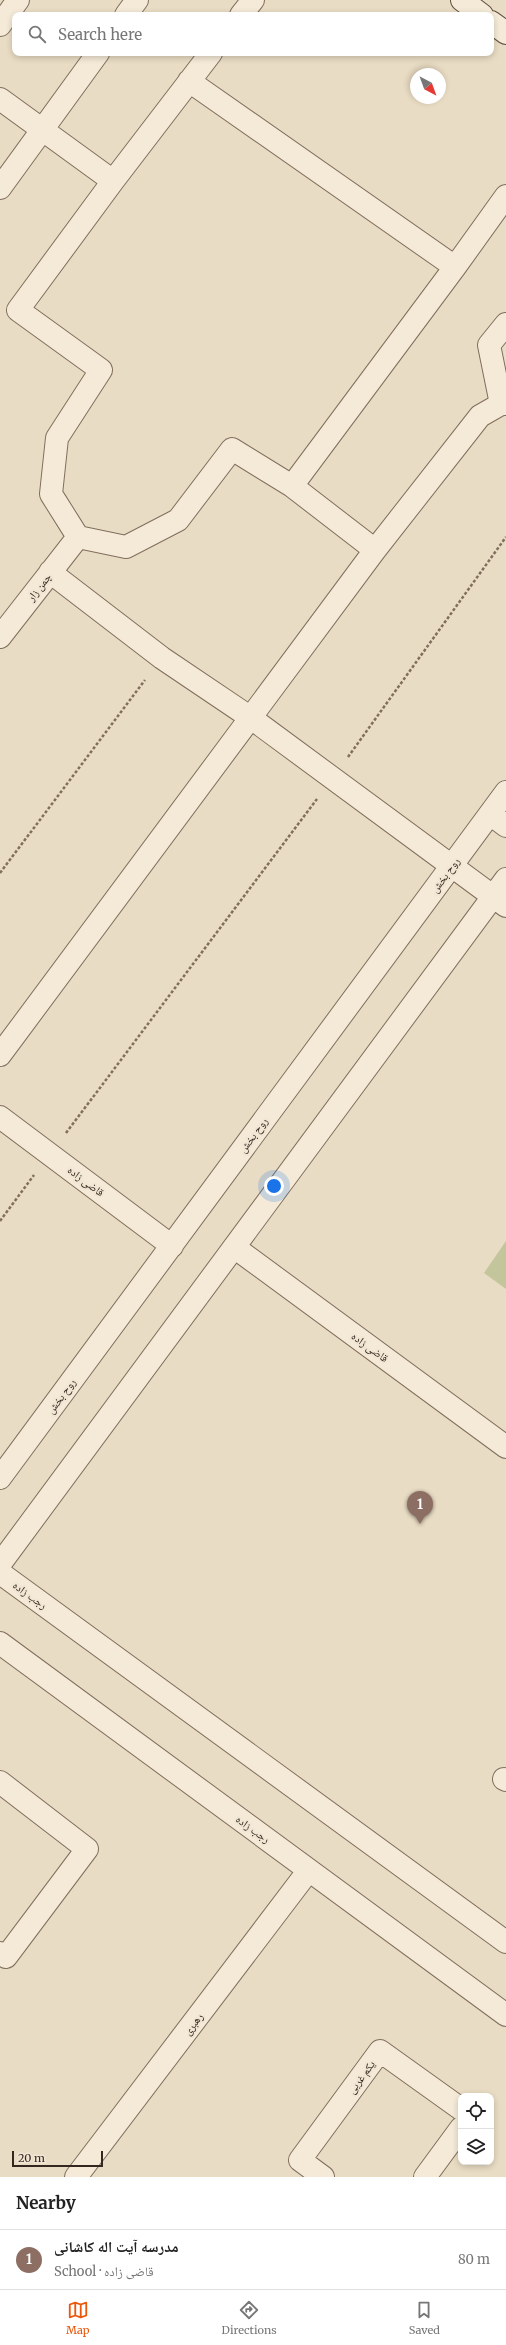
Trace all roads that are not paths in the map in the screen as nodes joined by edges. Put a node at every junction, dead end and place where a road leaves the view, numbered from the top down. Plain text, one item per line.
1 (18, 0) edge
2 (137, 0) edge
3 (253, 0) edge
4 (462, 0) edge
5 (128, 12) edge
6 (243, 12) edge
7 (478, 12) edge
8 (494, 24) edge
9 (0, 25) edge
10 (506, 33) edge
11 (96, 56) edge
12 (209, 56) edge
13 (189, 81) junction
14 (0, 99) edge
15 (42, 130) junction
16 (113, 180) junction
17 (0, 188) edge
18 (506, 196) edge
19 (455, 268) junction
20 (506, 324) edge
21 (503, 404) edge
22 (292, 486) junction
23 (78, 537) junction
24 (375, 550) junction
25 (50, 572) junction
26 (0, 637) edge
27 (251, 718) junction
28 (506, 792) edge
29 (498, 820) edge
30 (451, 866) junction
31 (506, 879) edge
32 (500, 901) edge
33 (0, 1055) edge
34 (0, 1117) edge
35 (172, 1246) junction
36 (234, 1247) junction
37 (506, 1447) edge
38 (0, 1478) edge
39 (0, 1564) edge
40 (0, 1573) edge
41 (0, 1643) edge
42 (0, 1782) edge
43 (309, 1870) junction
44 (506, 1942) edge
45 (0, 1953) edge
46 (506, 2015) edge
47 (458, 2107) edge
48 (460, 2129) edge
49 (76, 2177) edge
50 (323, 2177) edge
51 (425, 2177) edge

1 - 9 street
2 - 5 street
3 - 6 street
4 - 7 street
8 - 10 street
11 - 15 street
12 - 13 street
13 - 16 street
13 - 19 street
14 - 15 street
15 - 16 street
15 - 17 street
16 - 23 street
18 - 19 street
19 - 22 street
20 - 21 street
21 - 24 street
22 - 23 street
22 - 24 street
23 - 25 street, چمن زار
24 - 27 street
25 - 26 street, چمن زار
25 - 27 street
27 - 30 street
27 - 33 street
28 - 29 street, روح بخش
29 - 30 street, روح بخش
30 - 32 street
30 - 35 street, روح بخش
31 - 32 street
32 - 36 street
34 - 35 street, قاضی زاده
35 - 38 street, روح بخش
36 - 37 street, قاضی زاده
36 - 39 street
40 - 44 street, رجب زاده
41 - 43 street, رجب زاده
42 - 45 street
43 - 46 street, رجب زاده
43 - 49 street, رهبری
47 - 50 street, یکم غربی
48 - 51 street

